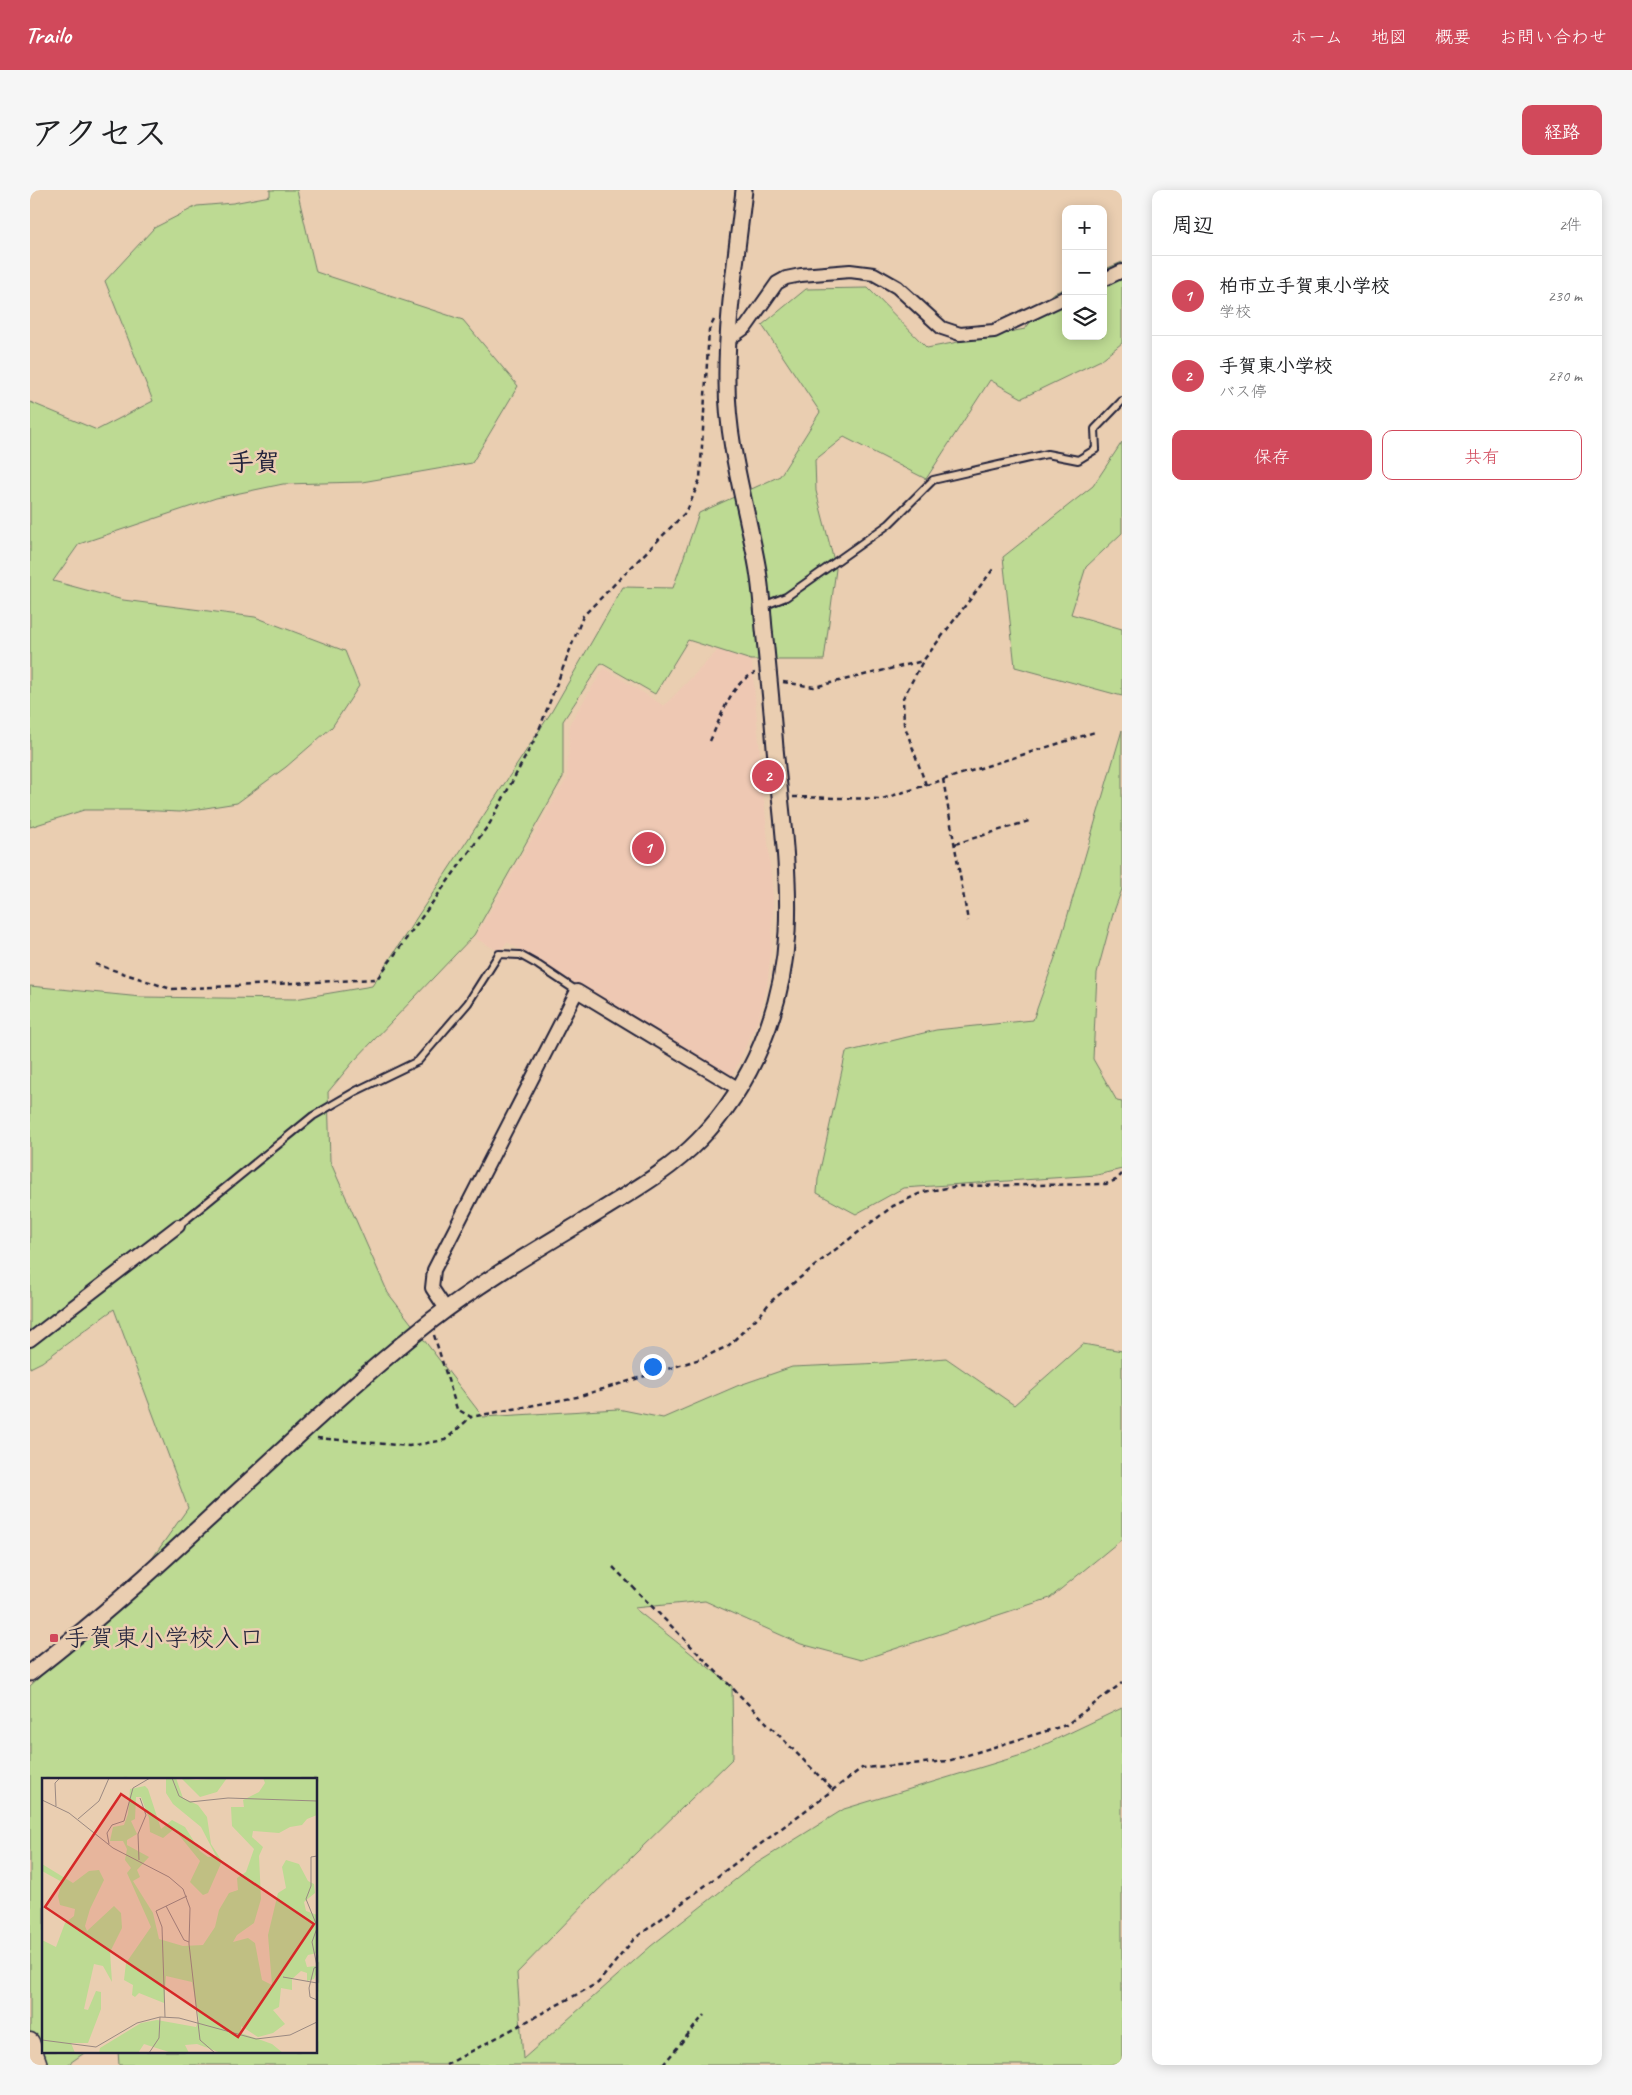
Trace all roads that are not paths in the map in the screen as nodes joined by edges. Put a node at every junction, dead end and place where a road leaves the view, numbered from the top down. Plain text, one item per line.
1 (744, 190) edge
2 (1122, 271) edge
3 (1107, 278) edge
4 (1062, 300) edge
5 (729, 339) junction
6 (1122, 401) edge
7 (762, 606) junction
8 (577, 991) junction
9 (739, 1089) junction
10 (178, 1226) joint
11 (446, 1310) junction
12 (30, 1340) edge
13 (30, 1673) edge
14 (30, 2042) edge
15 (38, 2065) edge

1 - 5 street
2 - 3 street
4 - 5 street
5 - 7 street
6 - 7 lane
7 - 9 street
8 - 9 street
8 - 10 lane
8 - 11 street
9 - 11 street
10 - 12 street
11 - 13 street
14 - 15 main road

